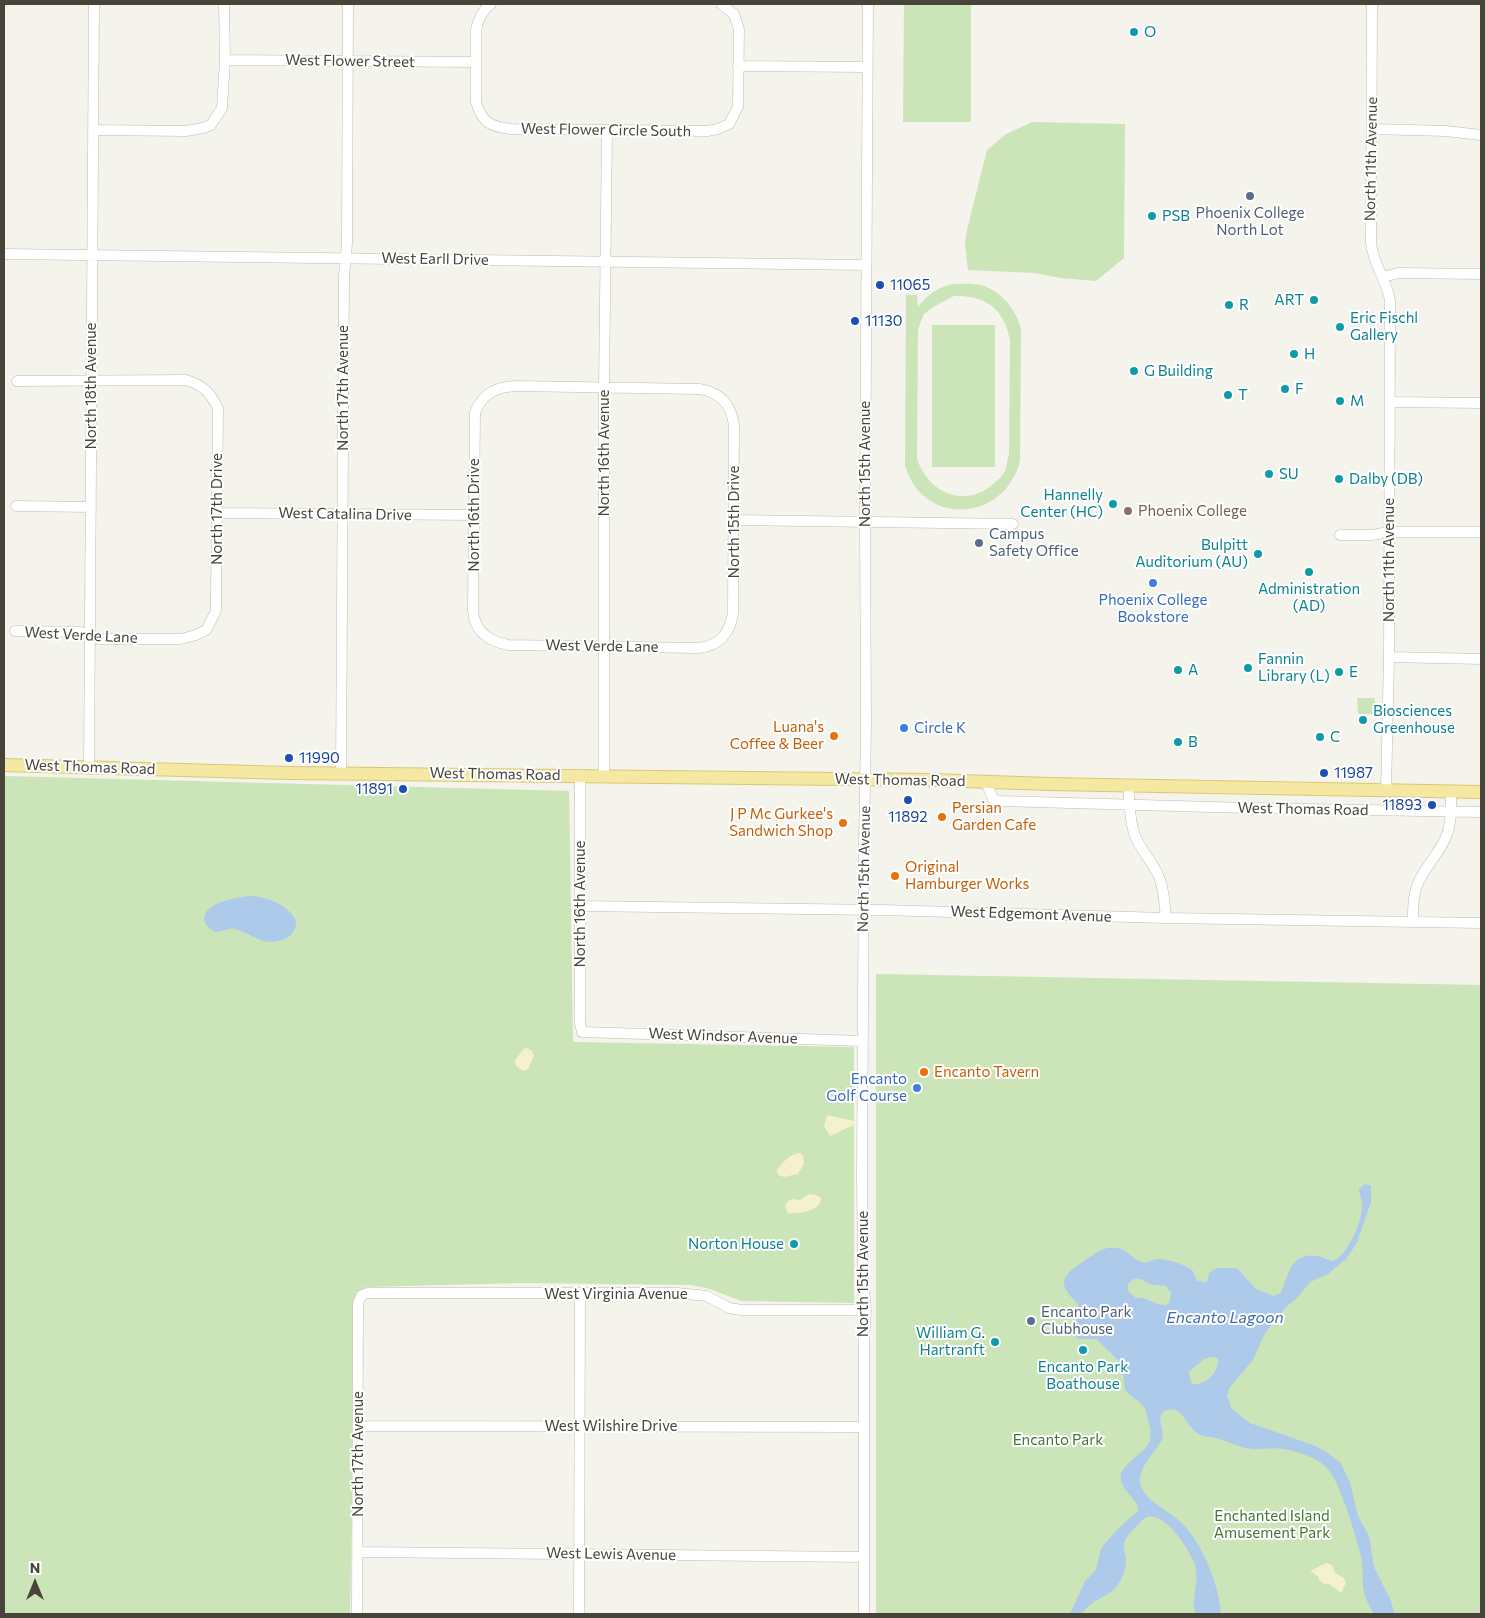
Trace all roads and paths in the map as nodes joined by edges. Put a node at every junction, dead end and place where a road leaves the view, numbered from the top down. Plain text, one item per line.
1 (94, 4) edge
2 (224, 4) edge
3 (348, 4) edge
4 (491, 4) edge
5 (721, 4) edge
6 (868, 4) edge
7 (1372, 4) edge
8 (225, 60) junction
9 (348, 61) junction
10 (476, 62) junction
11 (738, 66) junction
12 (867, 68) junction
13 (93, 130) junction
14 (608, 130) junction
15 (1372, 130) junction
16 (1481, 135) edge
17 (4, 254) edge
18 (92, 254) junction
19 (346, 258) junction
20 (606, 262) junction
21 (866, 265) junction
22 (1481, 274) edge
23 (1383, 277) junction
24 (18, 381) dead end
25 (92, 381) junction
26 (604, 388) junction
27 (1390, 402) junction
28 (1481, 403) edge
29 (16, 506) dead end
30 (91, 507) junction
31 (216, 512) junction
32 (343, 513) junction
33 (474, 515) junction
34 (734, 520) junction
35 (865, 522) junction
36 (1013, 524) dead end
37 (1389, 532) junction
38 (1481, 532) edge
39 (1340, 534) dead end
40 (206, 630) joint
41 (15, 631) dead end
42 (89, 635) junction
43 (486, 637) joint
44 (719, 642) joint
45 (603, 646) junction
46 (1389, 657) junction
47 (1481, 659) edge
48 (4, 765) edge
49 (89, 768) junction
50 (341, 773) junction
51 (580, 775) junction
52 (604, 775) junction
53 (865, 779) junction
54 (986, 782) junction
55 (1128, 786) junction
56 (1386, 791) junction
57 (1452, 792) junction
58 (1481, 792) edge
59 (1129, 804) junction
60 (1451, 812) junction
61 (1481, 812) edge
62 (580, 906) junction
63 (864, 910) junction
64 (1166, 918) junction
65 (1413, 922) junction
66 (1481, 923) edge
67 (582, 1032) joint
68 (864, 1040) junction
69 (580, 1293) junction
70 (362, 1295) joint
71 (866, 1310) junction
72 (358, 1426) junction
73 (579, 1426) junction
74 (864, 1427) junction
75 (358, 1552) junction
76 (579, 1554) junction
77 (864, 1557) junction
78 (358, 1614) edge
79 (579, 1614) edge
80 (864, 1614) edge

1 - 13 street, North 18th Avenue
2 - 8 street
3 - 9 street, North 17th Avenue
4 - 10 street, West Flower Circle South
5 - 11 street, West Flower Circle South
6 - 12 street, North 15th Avenue
7 - 15 street, North 11th Avenue
8 - 9 street, West Flower Street
8 - 13 street
9 - 10 street, West Flower Street
9 - 19 street, North 17th Avenue
10 - 14 street, West Flower Circle South
11 - 12 street
11 - 14 street, West Flower Circle South
12 - 21 street, North 15th Avenue
13 - 18 street, North 18th Avenue
14 - 20 street, North 16th Avenue
15 - 16 street
15 - 23 street, North 11th Avenue
17 - 18 street, West Earll Drive
18 - 19 street, West Earll Drive
18 - 25 street, North 18th Avenue
19 - 20 street, West Earll Drive
19 - 32 street, North 17th Avenue
20 - 21 street, West Earll Drive
20 - 26 street, North 16th Avenue
21 - 35 street, North 15th Avenue
22 - 23 street
23 - 27 street, North 11th Avenue
24 - 25 street
25 - 30 street, North 18th Avenue
25 - 31 street, North 17th Drive
26 - 33 street, North 16th Drive
26 - 34 street, North 15th Drive
26 - 45 street, North 16th Avenue
27 - 28 street
27 - 37 street, North 11th Avenue
29 - 30 street
30 - 42 street, North 18th Avenue
31 - 32 street, West Catalina Drive
31 - 40 street, North 17th Drive
32 - 33 street, West Catalina Drive
32 - 50 street, North 17th Avenue
33 - 43 street, North 16th Drive
34 - 35 street
34 - 44 street, North 15th Drive
35 - 36 street
35 - 53 street, North 15th Avenue
37 - 38 street
37 - 39 street
37 - 46 street, North 11th Avenue
40 - 42 street, West Verde Lane
41 - 42 street, West Verde Lane
42 - 49 street, North 18th Avenue
43 - 45 street, West Verde Lane
44 - 45 street, West Verde Lane
45 - 52 street, North 16th Avenue
46 - 47 street
46 - 56 street, North 11th Avenue
48 - 49 main road, West Thomas Road
49 - 50 main road, West Thomas Road
50 - 51 main road, West Thomas Road
51 - 52 main road, West Thomas Road
51 - 62 street, North 16th Avenue
52 - 53 main road, West Thomas Road
53 - 54 main road, West Thomas Road
53 - 63 street, North 15th Avenue
54 - 55 main road, West Thomas Road
54 - 59 street, West Thomas Road
55 - 56 main road, West Thomas Road
55 - 59 street
56 - 57 main road, West Thomas Road
57 - 58 main road, West Thomas Road
57 - 60 street
59 - 60 street, West Thomas Road
59 - 64 street
60 - 61 street, West Thomas Road
60 - 65 street
62 - 63 street, West Edgemont Avenue
62 - 67 street, North 16th Avenue
63 - 64 street, West Edgemont Avenue
63 - 68 street, North 15th Avenue
64 - 65 street, West Edgemont Avenue
65 - 66 street, West Edgemont Avenue
67 - 68 street, West Windsor Avenue
68 - 71 street, North 15th Avenue
69 - 70 street, West Virginia Avenue
69 - 71 street, West Virginia Avenue
69 - 73 street
70 - 72 street, North 17th Avenue
71 - 74 street, North 15th Avenue
72 - 73 street, West Wilshire Drive
72 - 75 street, North 17th Avenue
73 - 74 street, West Wilshire Drive
73 - 76 street
74 - 77 street, North 15th Avenue
75 - 76 street, West Lewis Avenue
75 - 78 street, North 17th Avenue
76 - 77 street, West Lewis Avenue
76 - 79 street
77 - 80 street, North 15th Avenue

